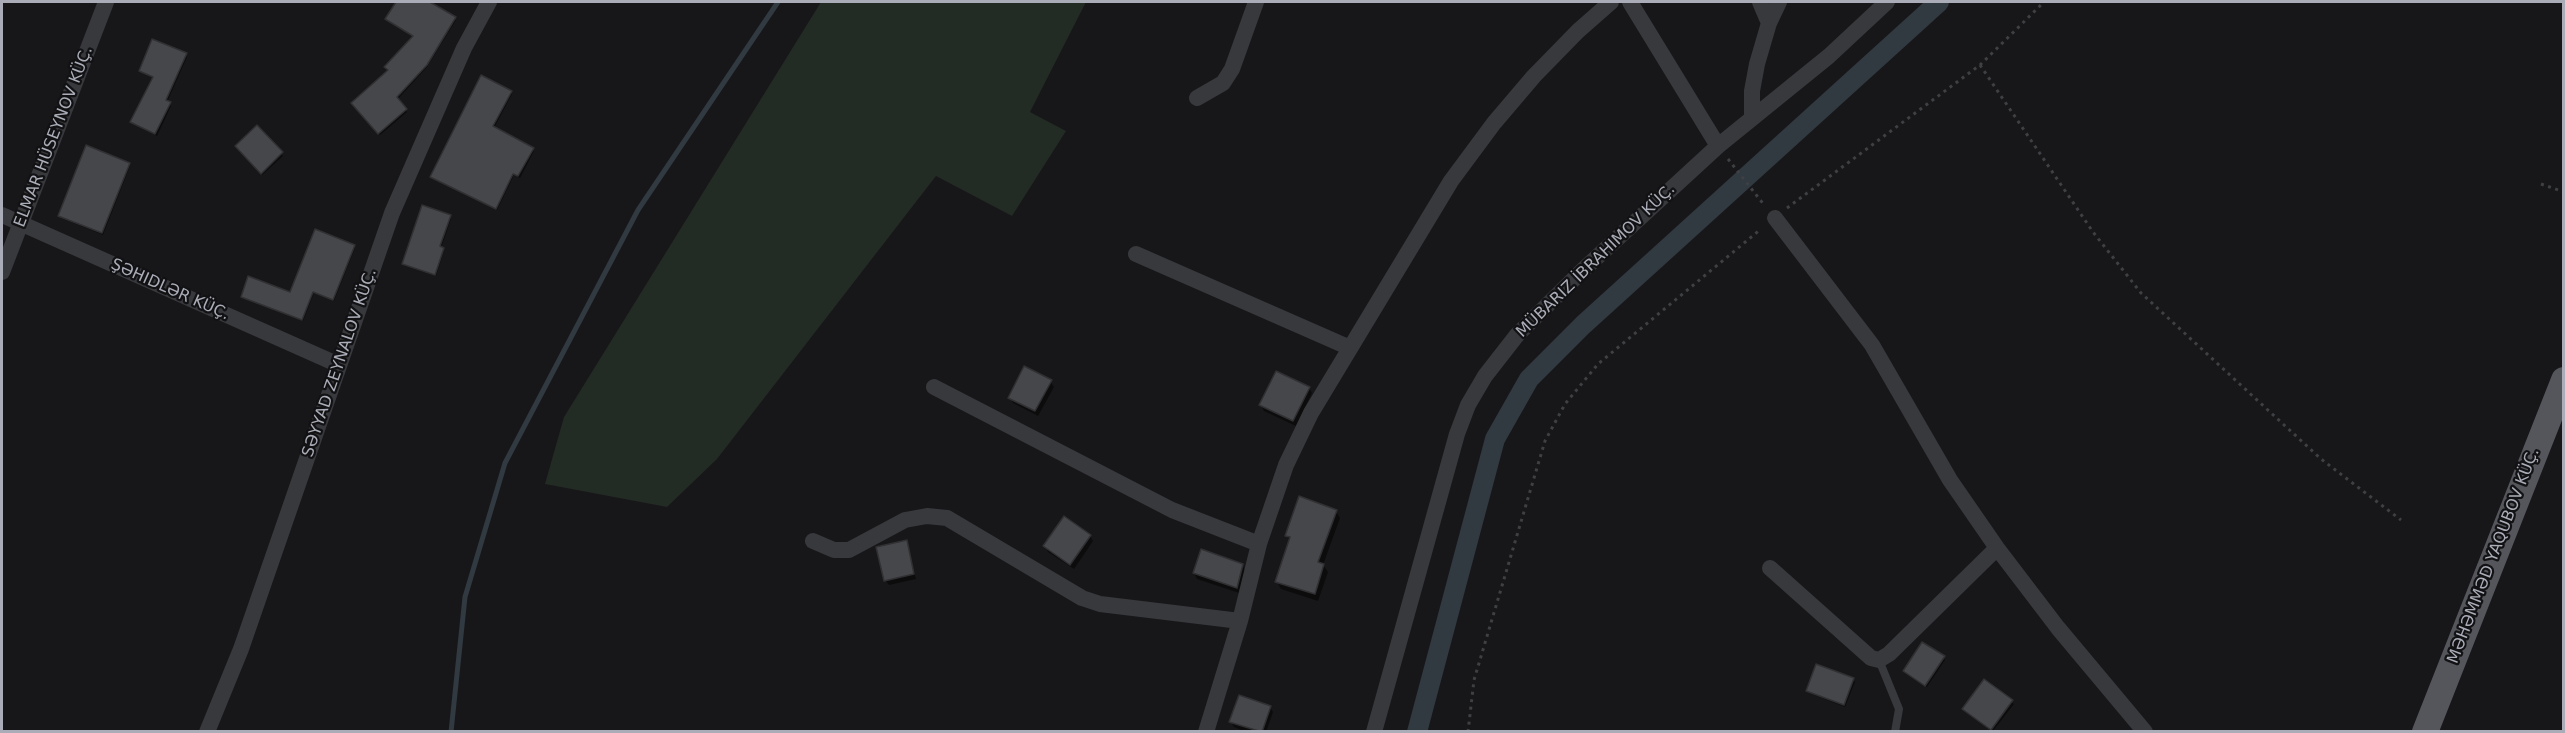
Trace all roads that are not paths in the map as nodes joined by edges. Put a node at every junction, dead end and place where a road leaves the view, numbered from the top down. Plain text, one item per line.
1 (106, 2) edge
2 (489, 2) edge
3 (1256, 2) edge
4 (1611, 2) edge
5 (1630, 2) edge
6 (1760, 2) edge
7 (1779, 2) edge
8 (1887, 2) edge
9 (1769, 23) junction
10 (1197, 98) dead end
11 (1752, 116) junction
12 (1718, 146) junction
13 (2, 215) edge
14 (1774, 218) road end
15 (20, 224) junction
16 (1136, 254) dead end
17 (2, 272) edge
18 (1348, 347) junction
19 (339, 364) junction
20 (2564, 380) edge
21 (934, 387) dead end
22 (813, 541) dead end
23 (1259, 544) junction
24 (1997, 548) junction
25 (1770, 567) dead end
26 (1240, 621) junction
27 (1879, 660) junction
28 (207, 732) edge
29 (1206, 732) edge
30 (1374, 732) edge
31 (1895, 732) edge
32 (2145, 732) edge
33 (2425, 732) edge

1 - 15 street, ELMAR HÜSEYNOV KÜÇ.
2 - 19 street, SƏYYAD ZEYNALOV KÜÇ.
3 - 10 street
4 - 18 street
5 - 12 street
6 - 9 street
7 - 9 street
8 - 11 street, MÜBARIZ İBRAHIMOV KÜÇ.
9 - 11 street
11 - 12 street, MÜBARIZ İBRAHIMOV KÜÇ.
12 - 30 street, MÜBARIZ İBRAHIMOV KÜÇ.
13 - 15 street, ŞƏHIDLƏR KÜÇ.
14 - 24 street
15 - 17 street, ELMAR HÜSEYNOV KÜÇ.
15 - 19 street, ŞƏHIDLƏR KÜÇ.
16 - 18 street
18 - 23 street
19 - 28 street, SƏYYAD ZEYNALOV KÜÇ.
20 - 33 main road, MƏHƏMMƏD YAQUBOV KÜÇ.
21 - 23 street
22 - 26 street
23 - 26 street
24 - 27 street
24 - 32 street
25 - 27 street
26 - 29 street
27 - 31 lane

